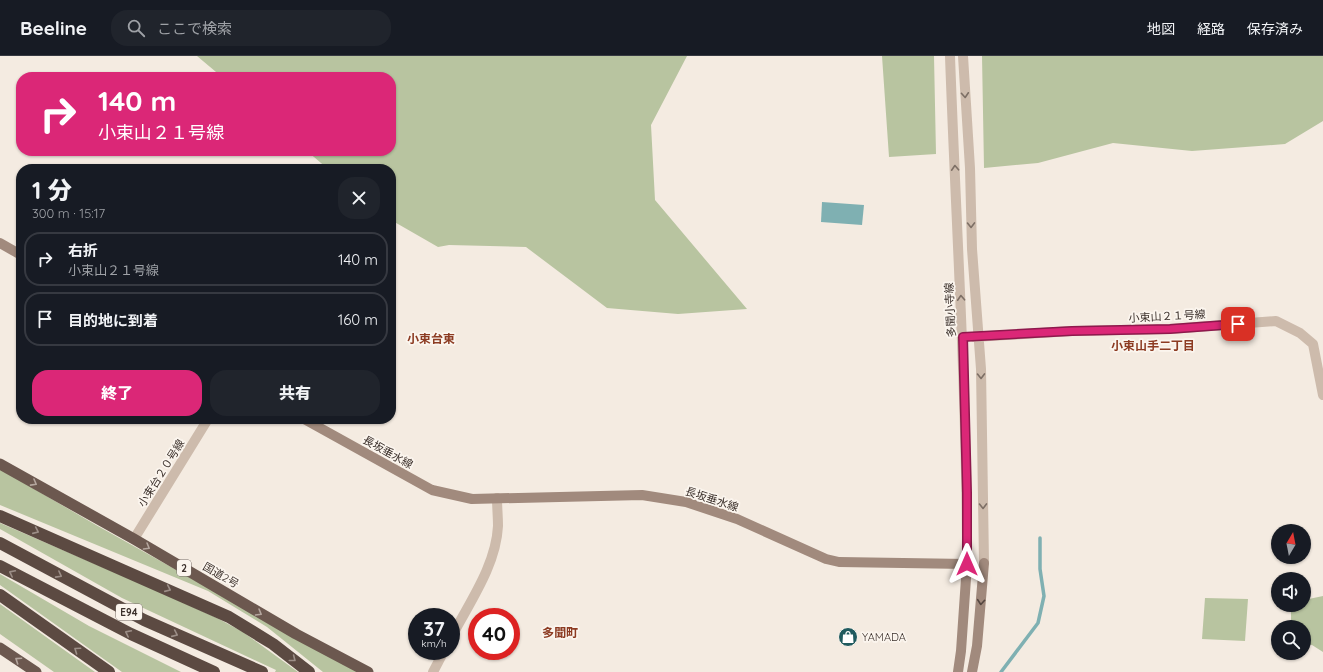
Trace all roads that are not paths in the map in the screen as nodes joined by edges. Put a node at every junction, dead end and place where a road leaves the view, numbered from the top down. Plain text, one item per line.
1 (950, 56) edge
2 (963, 56) edge
3 (0, 242) edge
4 (16, 252) edge
5 (963, 337) junction
6 (979, 337) junction
7 (1323, 395) edge
8 (205, 424) edge
9 (313, 424) edge
10 (0, 464) edge
11 (497, 498) junction
12 (0, 516) edge
13 (134, 539) junction
14 (0, 543) edge
15 (984, 563) joint
16 (967, 564) junction
17 (0, 566) edge
18 (0, 595) edge
19 (460, 620) edge
20 (0, 648) edge
21 (439, 660) edge
22 (36, 672) edge
23 (109, 672) edge
24 (214, 672) edge
25 (262, 672) edge
26 (309, 672) edge
27 (368, 672) edge
28 (433, 672) edge
29 (958, 672) edge
30 (972, 672) edge

5 -> 1 street, 多聞小寺線
2 -> 6 street
3 - 4 main road
5 - 6 street, 小束山２１号線
5 - 16 street, 多聞小寺線
6 - 7 street, 小束山２１号線
6 -> 15 street
8 - 13 street, 小束台２０号線
9 - 11 main road, 長坂垂水線
10 -> 13 highway, 国道2号 / 2
11 - 16 main road, 長坂垂水線
11 - 19 street
12 -> 26 highway
13 -> 27 highway, 国道2号 / 2
14 -> 25 highway, E94
15 -> 30 main road
16 - 29 main road
24 -> 17 highway, E94
23 -> 18 highway
22 -> 20 highway
21 - 28 street

